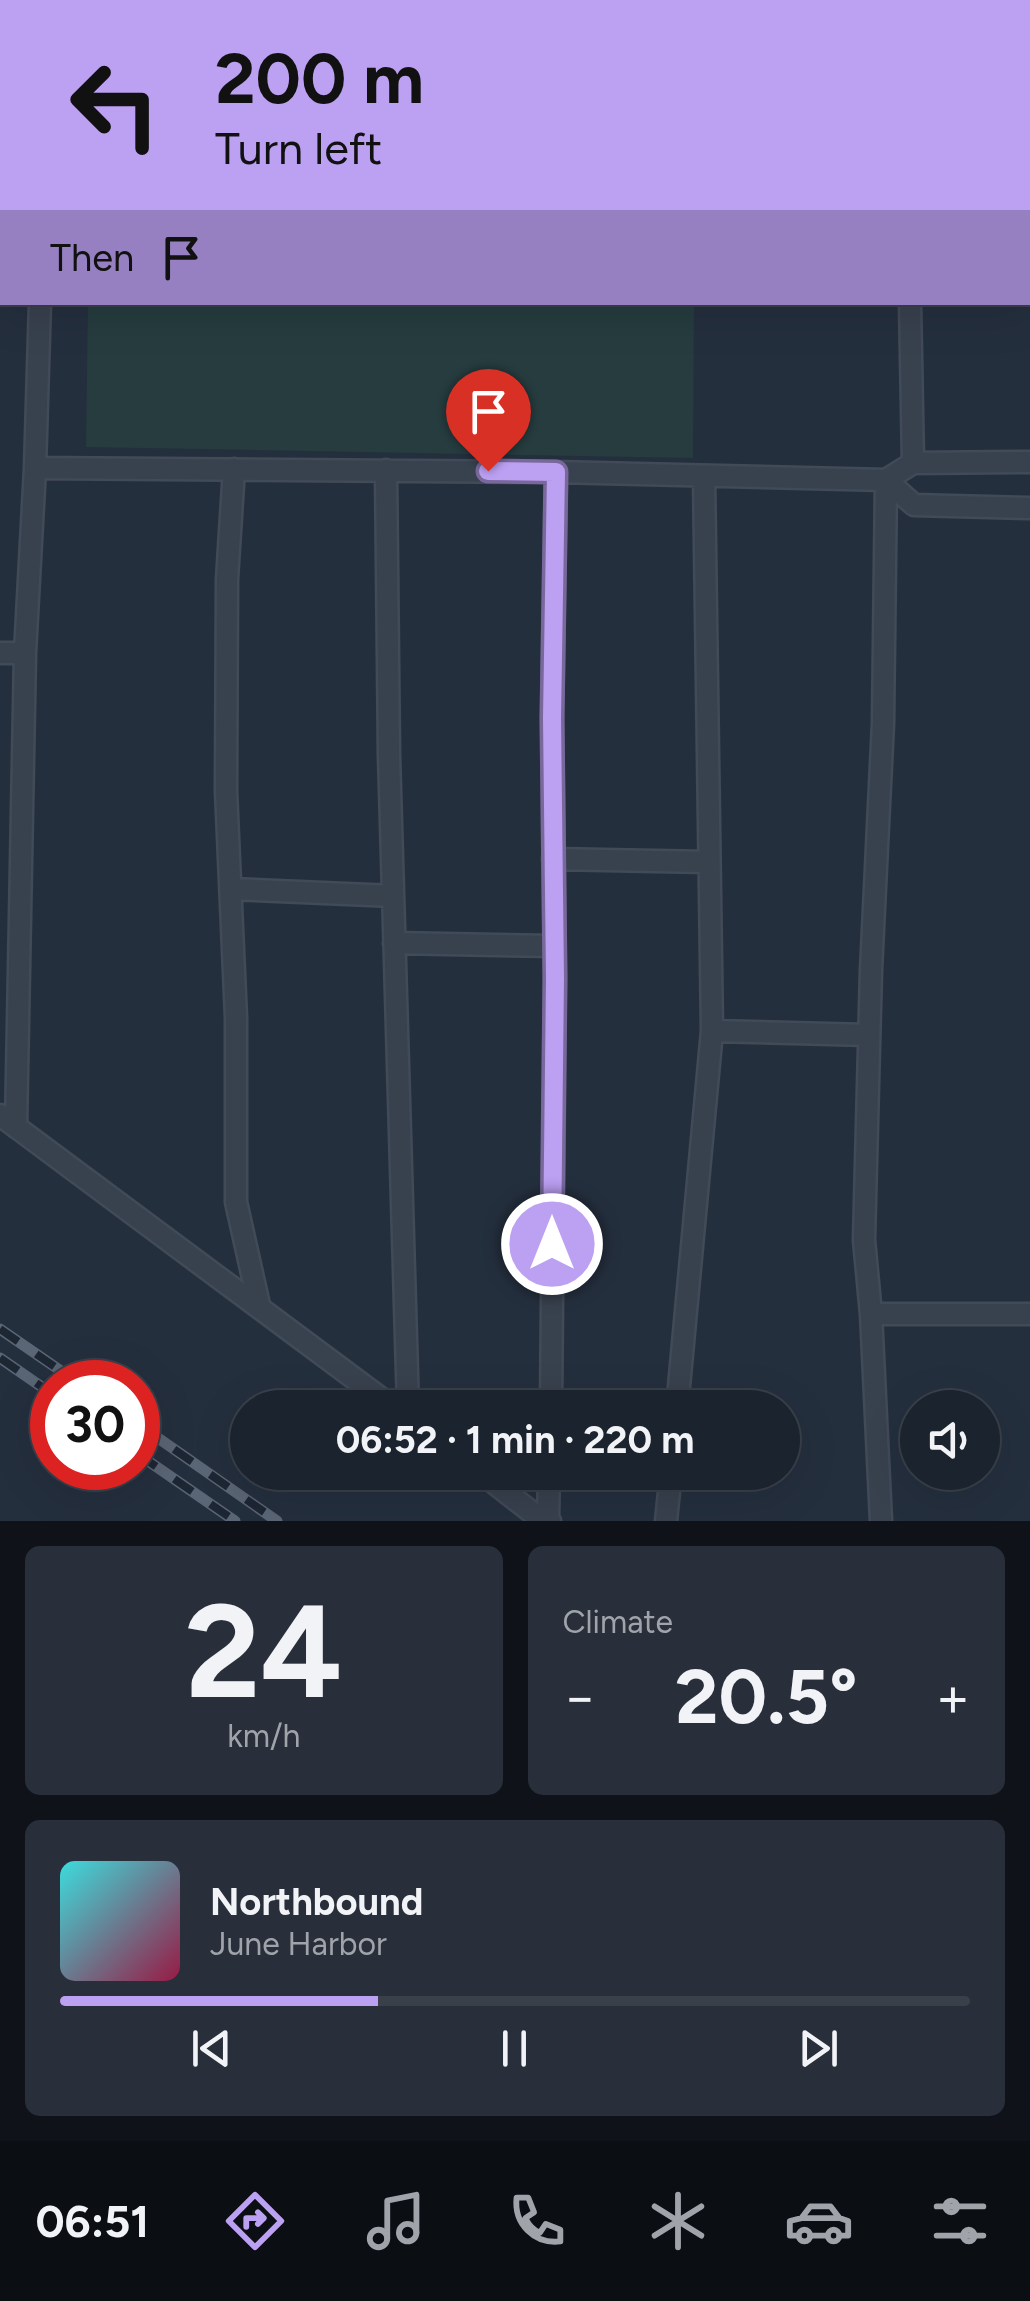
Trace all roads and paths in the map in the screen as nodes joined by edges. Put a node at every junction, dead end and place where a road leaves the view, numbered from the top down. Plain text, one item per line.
1 (40, 305) edge
2 (910, 305) edge
3 (914, 462) junction
4 (1030, 462) edge
5 (36, 468) junction
6 (234, 470) junction
7 (386, 470) junction
8 (556, 472) junction
9 (704, 476) junction
10 (886, 480) junction
11 (1030, 508) edge
12 (0, 653) edge
13 (26, 653) junction
14 (553, 859) junction
15 (707, 862) junction
16 (231, 889) junction
17 (393, 896) junction
18 (394, 944) junction
19 (554, 946) junction
20 (712, 1030) junction
21 (869, 1035) junction
22 (8, 1121) edge
23 (259, 1305) junction
24 (872, 1314) junction
25 (1030, 1314) edge
26 (370, 1390) edge
27 (407, 1390) edge
28 (551, 1390) edge
29 (679, 1390) edge
30 (503, 1490) edge
31 (549, 1490) edge
32 (669, 1490) edge
33 (549, 1520) edge
34 (666, 1521) edge
35 (881, 1521) edge

1 - 5 street
2 - 3 street
3 - 4 street
3 - 10 street
5 - 6 street
5 - 13 street
6 - 7 street
6 - 16 street
7 - 8 street
7 - 17 street
8 - 9 street
8 - 14 street
9 - 10 street
9 - 15 street
10 - 11 street
10 - 21 street
12 - 13 street
13 - 22 street
14 - 15 street
14 - 19 street
15 - 20 street
16 - 17 street
16 - 23 street
17 - 18 street
18 - 19 street
18 - 27 street
19 - 28 street
20 - 21 street
20 - 29 street
21 - 24 street
22 - 23 street
23 - 26 street
24 - 25 street
24 - 35 street
30 - 33 street
31 - 33 street
32 - 34 street

